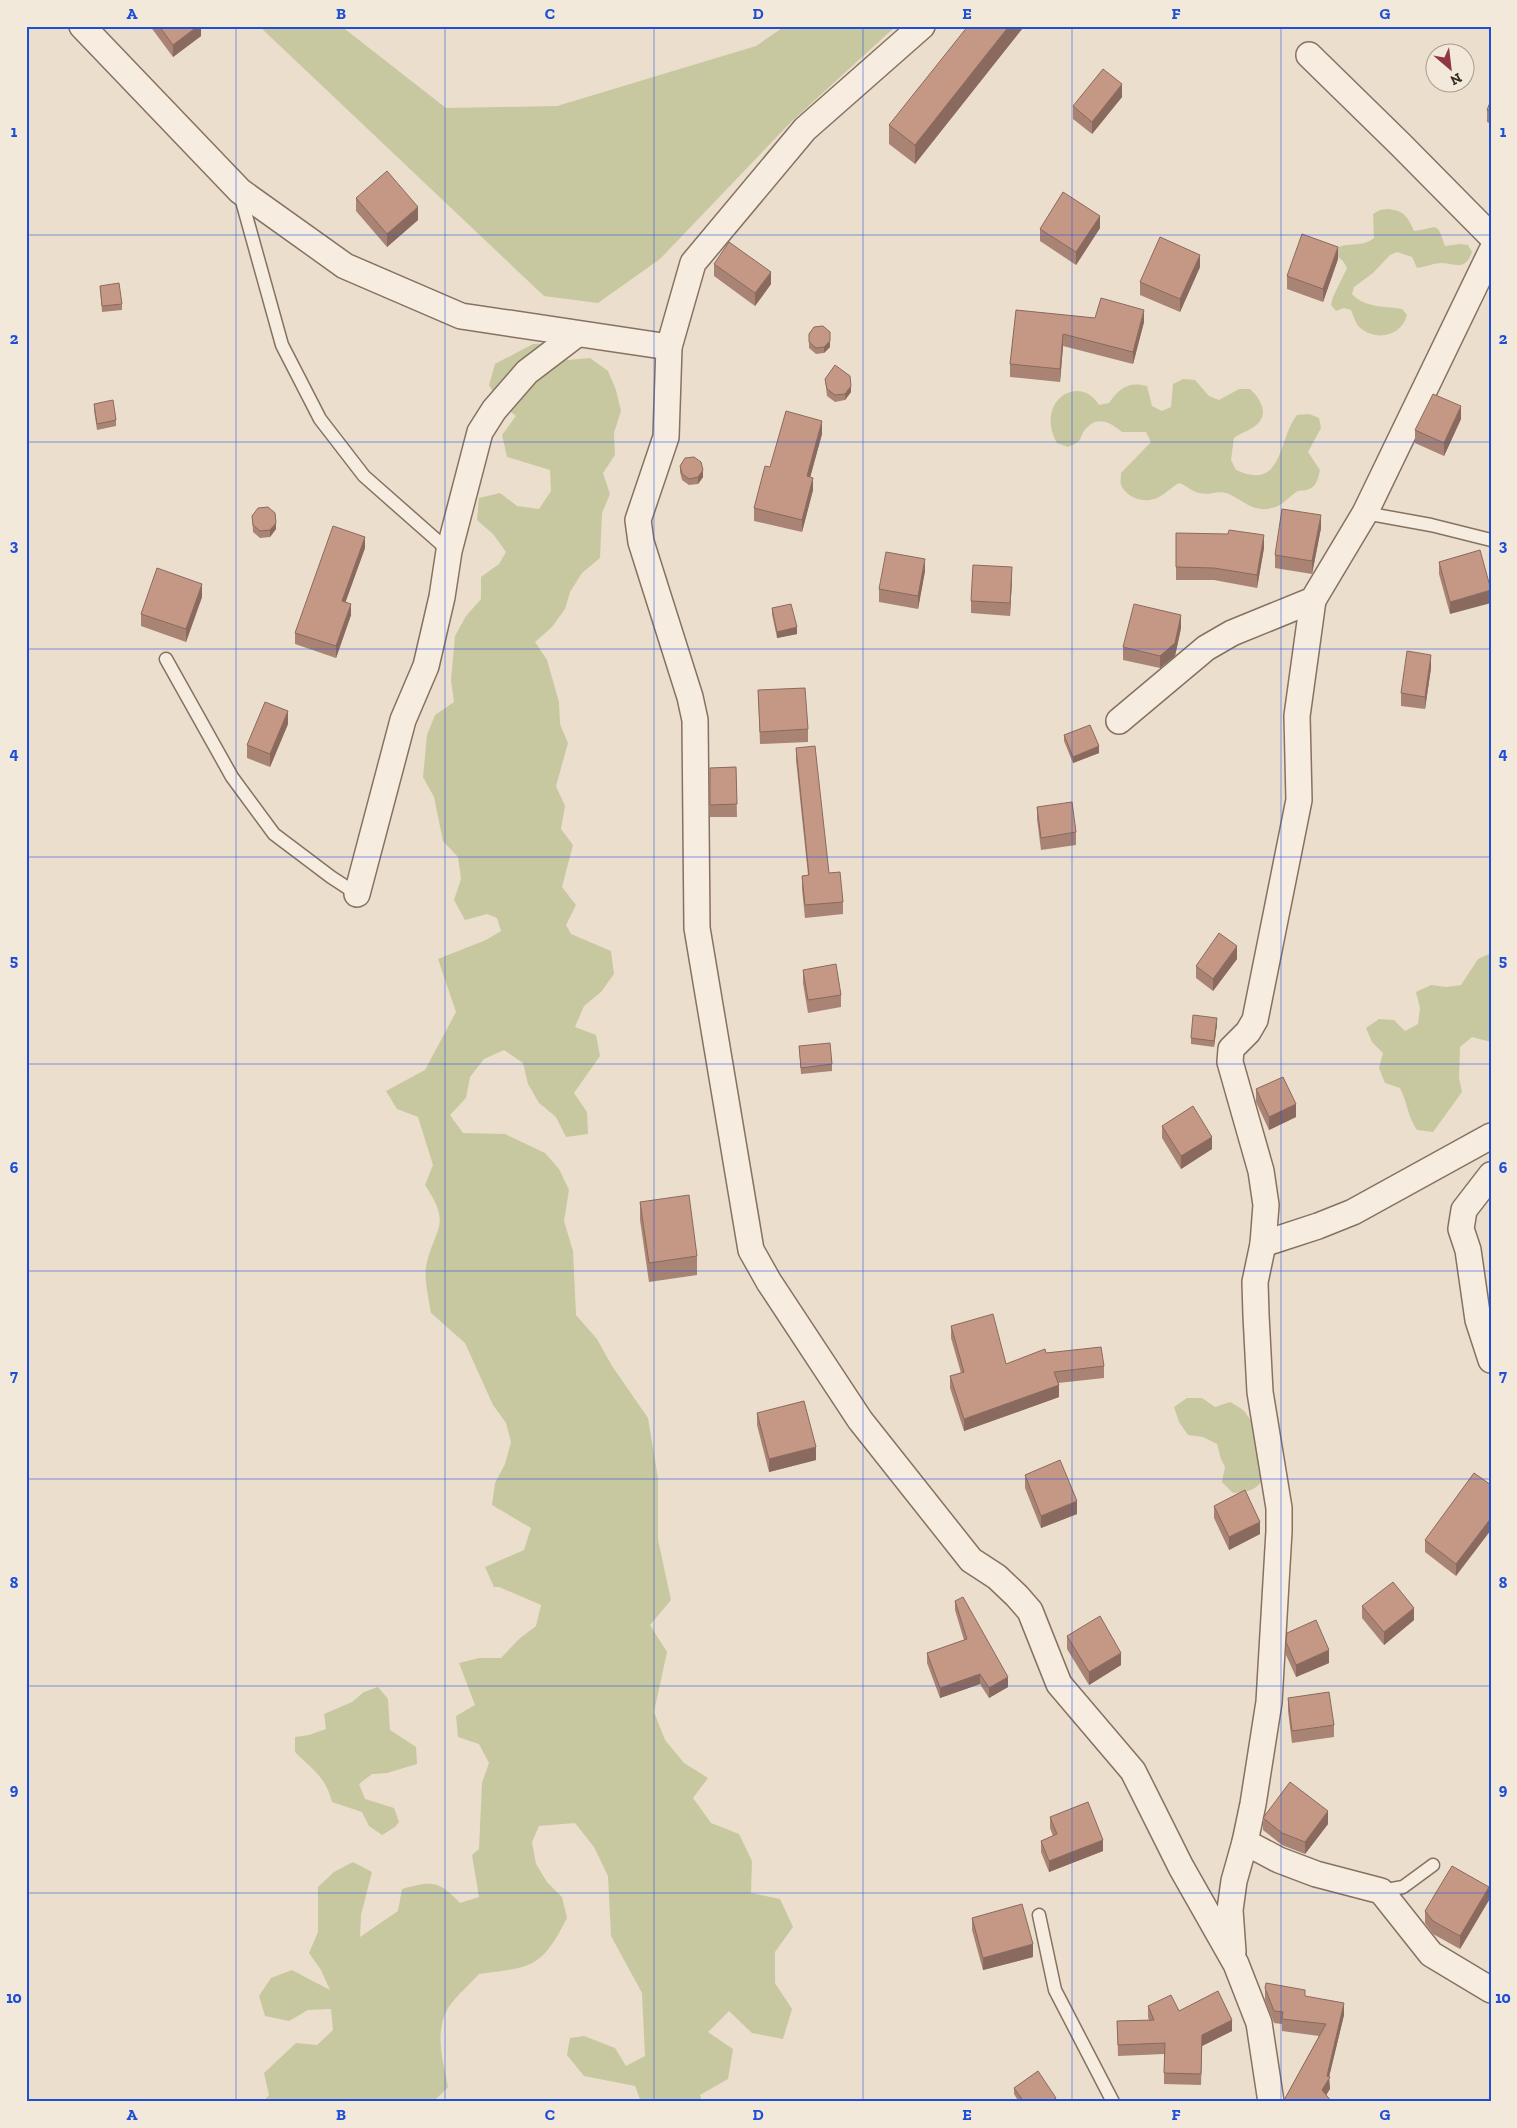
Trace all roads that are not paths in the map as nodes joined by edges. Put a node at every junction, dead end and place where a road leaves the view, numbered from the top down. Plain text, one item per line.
1 (82, 26) edge
2 (922, 26) edge
3 (1309, 55) dead end
4 (240, 191) junction
5 (1491, 236) edge
6 (1491, 252) edge
7 (577, 334) junction
8 (669, 347) junction
9 (1365, 514) junction
10 (1491, 540) edge
11 (449, 552) junction
12 (1313, 600) junction
13 (166, 659) dead end
14 (1119, 721) dead end
15 (357, 894) joint
16 (1491, 1136) edge
17 (1491, 1175) edge
18 (1263, 1244) junction
19 (1491, 1360) edge
20 (1245, 1842) junction
21 (1433, 1865) dead end
22 (1381, 1891) junction
23 (1039, 1915) dead end
24 (1236, 1964) junction
25 (1491, 1990) edge
26 (1113, 2102) edge
27 (1271, 2102) edge

1 - 4 street
2 - 8 street
3 - 5 street
4 - 7 street
4 - 11 lane
6 - 9 street
7 - 8 street
7 - 11 street
8 - 24 street
9 - 10 lane
9 - 12 street
11 - 15 street
12 - 14 street
12 - 18 street
13 - 15 lane
16 - 18 street
17 - 19 street
18 - 20 street
20 - 22 street
20 - 24 street
21 - 22 lane
22 - 25 street
23 - 26 lane
24 - 27 street

